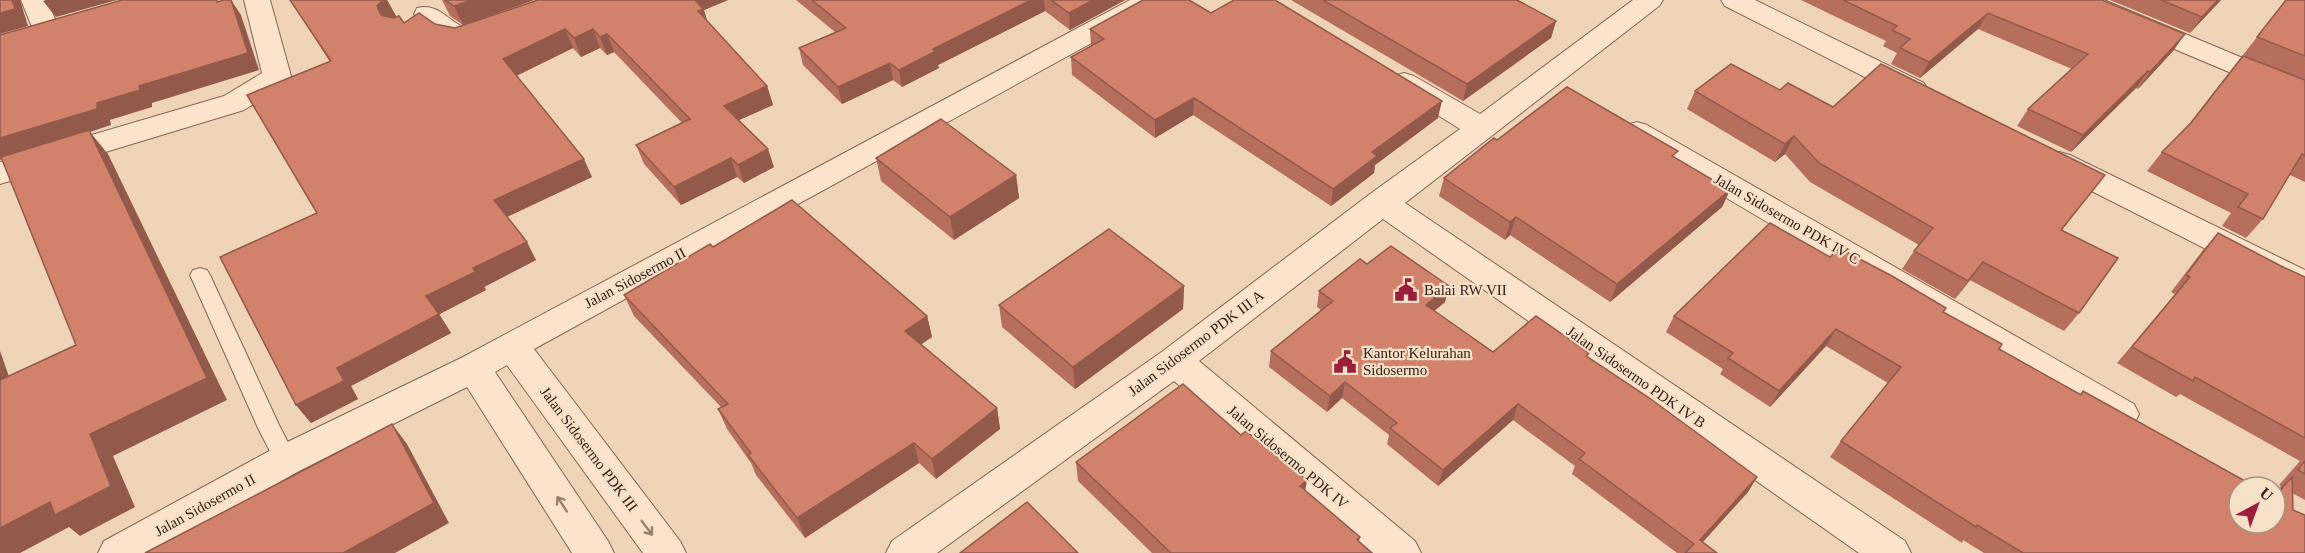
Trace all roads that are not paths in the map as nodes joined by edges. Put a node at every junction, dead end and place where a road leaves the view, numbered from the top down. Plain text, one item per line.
1 (34, 0) edge
2 (257, 0) edge
3 (452, 0) edge
4 (567, 0) edge
5 (1150, 0) edge
6 (1650, 0) edge
7 (1734, 0) edge
8 (2080, 0) edge
9 (18, 39) edge
10 (1380, 67) edge
11 (1544, 79) junction
12 (2305, 95) edge
13 (1575, 97) edge
14 (1935, 100) edge
15 (1606, 115) edge
16 (1482, 129) junction
17 (2030, 147) edge
18 (0, 173) edge
19 (1381, 202) junction
20 (200, 275) dead end
21 (2305, 284) edge
22 (512, 345) junction
23 (1175, 360) junction
24 (473, 368) junction
25 (2144, 427) edge
26 (286, 460) junction
27 (118, 553) edge
28 (594, 553) edge
29 (666, 553) edge
30 (906, 553) edge
31 (1401, 553) edge
32 (1891, 553) edge

1 - 9 street
2 - 18 street
3 - 4 street
5 - 22 street, Jalan Sidosermo II
6 - 11 street, Jalan Sidosermo PDK III A
7 - 14 street
8 - 12 street
10 - 16 street
11 - 13 street
11 - 16 street, Jalan Sidosermo PDK III A
15 - 25 street, Jalan Sidosermo PDK IV C
16 - 19 street, Jalan Sidosermo PDK III A
17 - 21 street
19 - 23 street, Jalan Sidosermo PDK III A
19 - 32 street, Jalan Sidosermo PDK IV B
20 - 26 lane
22 - 24 street, Jalan Sidosermo II
22 -> 29 street, Jalan Sidosermo PDK III
23 - 30 street, Jalan Sidosermo PDK III A
23 - 31 street, Jalan Sidosermo PDK IV
24 - 26 street, Jalan Sidosermo II
28 -> 24 street
26 - 27 street, Jalan Sidosermo II

